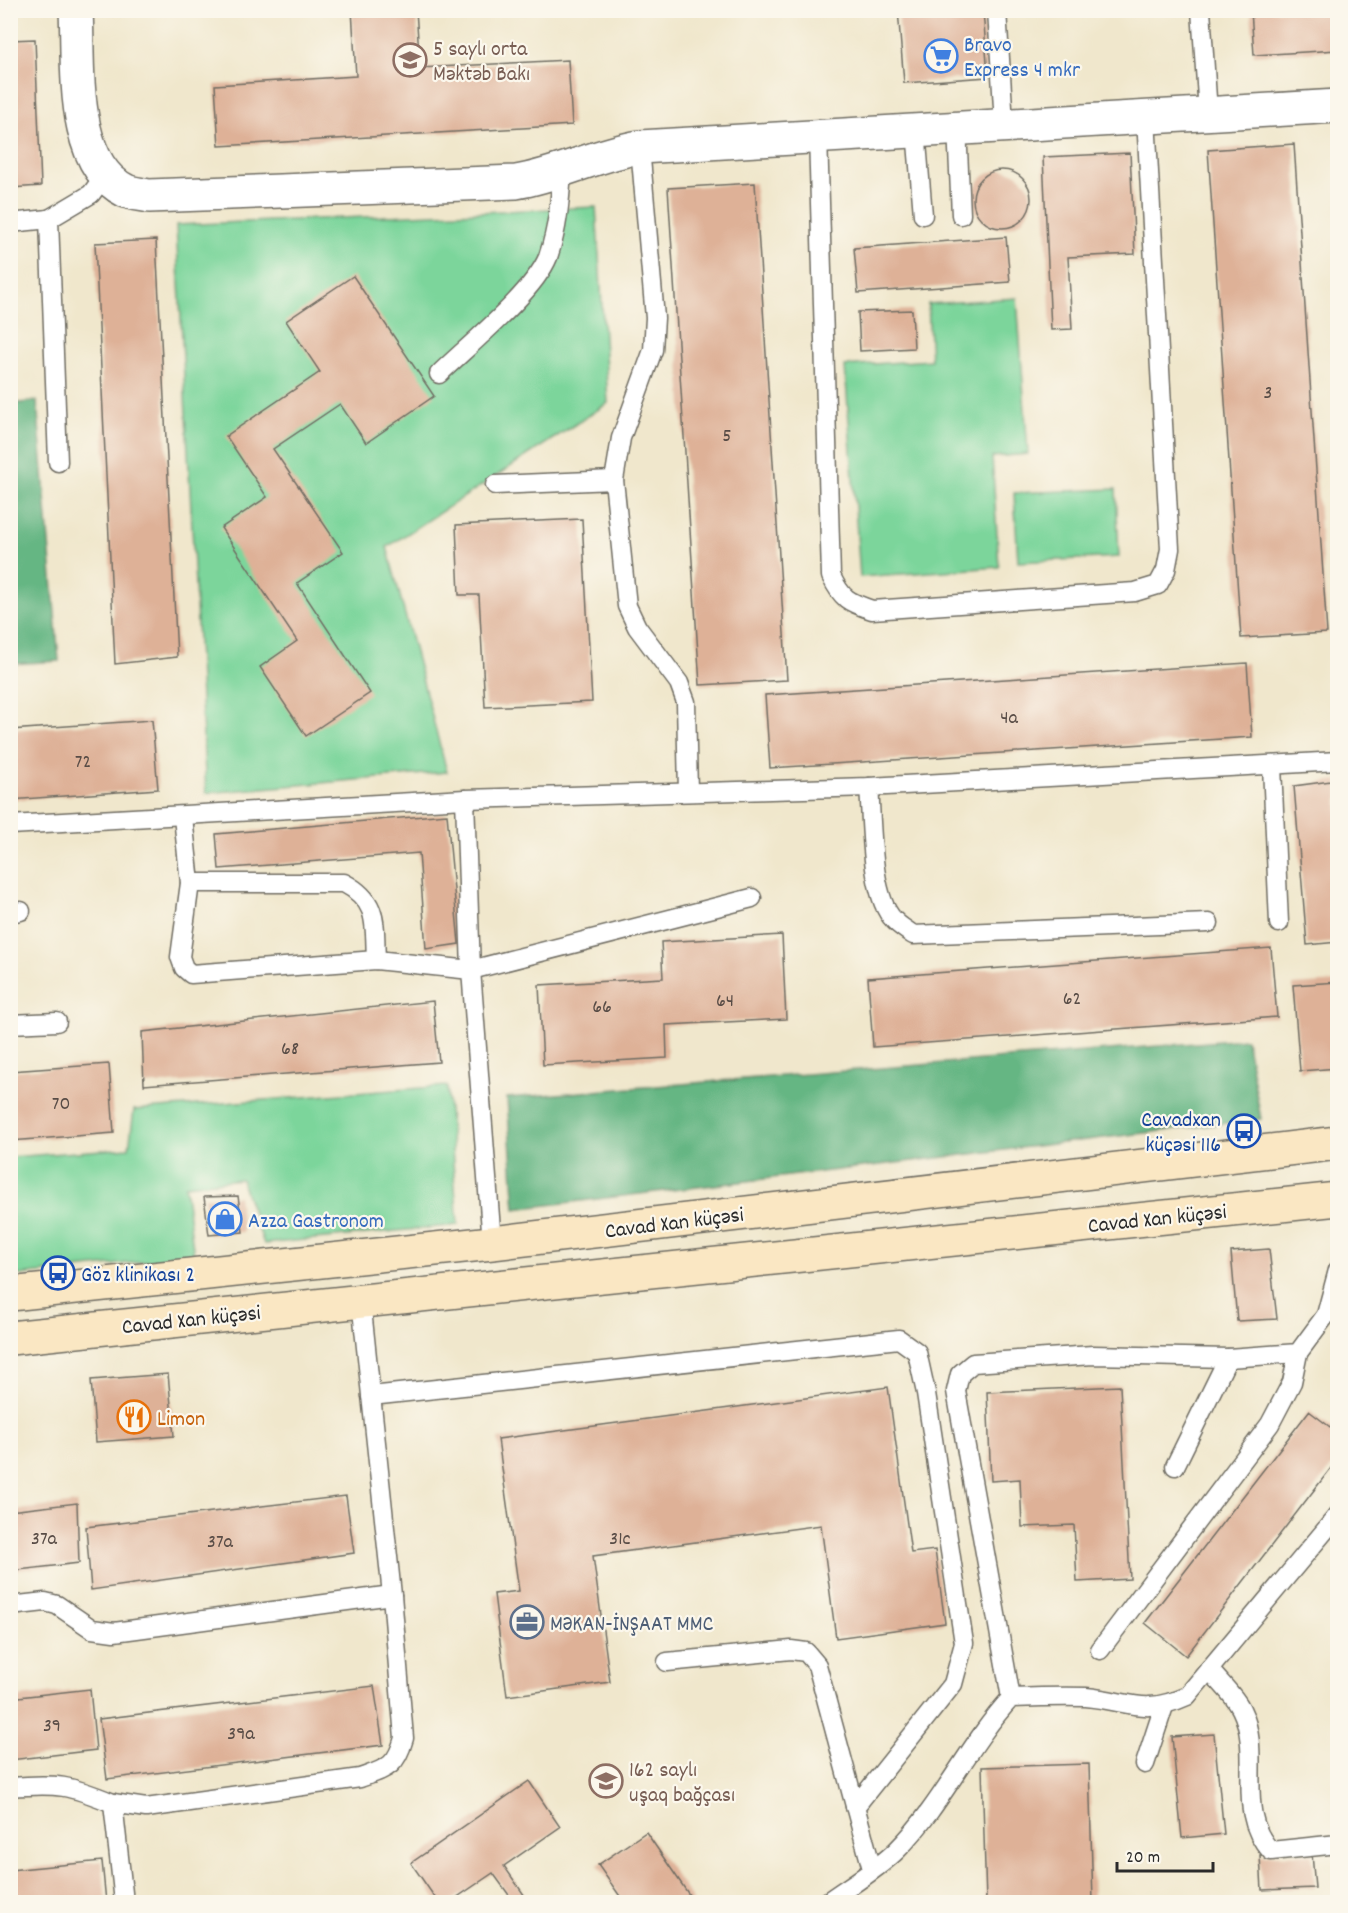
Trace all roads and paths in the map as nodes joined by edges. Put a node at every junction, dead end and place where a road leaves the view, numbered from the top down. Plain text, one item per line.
1 (76, 10) edge
2 (997, 10) edge
3 (1201, 10) edge
4 (1338, 106) edge
5 (1208, 113) junction
6 (1146, 118) junction
7 (1004, 124) junction
8 (957, 127) junction
9 (916, 130) junction
10 (818, 135) junction
11 (640, 147) junction
12 (562, 171) junction
13 (105, 175) junction
14 (923, 215) dead end
15 (961, 215) dead end
16 (49, 219) junction
17 (10, 223) edge
18 (440, 374) dead end
19 (58, 462) dead end
20 (614, 480) junction
21 (495, 485) dead end
22 (1338, 761) edge
23 (1272, 766) junction
24 (869, 787) junction
25 (688, 792) junction
26 (465, 799) junction
27 (183, 817) junction
28 (10, 825) edge
29 (190, 883) junction
30 (752, 898) dead end
31 (1209, 923) dead end
32 (1279, 923) dead end
33 (376, 960) junction
34 (471, 970) junction
35 (57, 1022) dead end
36 (10, 1024) edge
37 (1338, 1143) edge
38 (1338, 1199) edge
39 (492, 1243) junction
40 (1338, 1270) edge
41 (10, 1294) edge
42 (361, 1300) junction
43 (10, 1338) edge
44 (1298, 1353) junction
45 (1228, 1358) junction
46 (371, 1396) junction
47 (1175, 1466) dead end
48 (1338, 1515) edge
49 (392, 1594) junction
50 (10, 1606) edge
51 (1100, 1650) dead end
52 (667, 1662) dead end
53 (1209, 1669) junction
54 (1011, 1698) junction
55 (1164, 1706) junction
56 (1144, 1764) dead end
57 (10, 1787) edge
58 (113, 1803) junction
59 (855, 1806) junction
60 (1338, 1844) edge
61 (872, 1869) junction
62 (124, 1902) edge
63 (826, 1902) edge

1 - 13 street
2 - 7 lane
3 - 5 lane
4 - 5 street
5 - 6 street
6 - 7 street
6 - 10 lane
7 - 8 street
8 - 9 street
8 - 15 lane
9 - 10 street
9 - 14 lane
10 - 11 street
11 - 12 street
11 - 20 lane
12 - 13 street
12 - 18 lane
13 - 16 lane
16 - 17 lane
16 - 19 lane
20 - 21 lane
20 - 25 lane
22 - 23 lane
23 - 24 lane
23 - 32 lane
24 - 25 lane
24 - 31 lane
25 - 26 lane
26 - 27 lane
26 - 34 lane
27 - 28 lane
27 - 29 lane
29 - 33 lane
29 - 33 lane
30 - 34 lane
33 - 34 lane
34 - 39 lane
35 - 36 lane
37 - 39 street, Cavad Xan küçəsi
38 - 42 street, Cavad Xan küçəsi
39 - 41 street, Cavad Xan küçəsi
40 - 44 lane
42 - 43 street, Cavad Xan küçəsi
42 - 46 lane
44 - 45 lane
44 - 51 lane
45 - 47 lane
45 - 54 lane
46 - 49 lane
46 - 59 lane
48 - 53 lane
49 - 50 lane
49 - 58 lane
52 - 59 lane
53 - 55 lane
53 - 60 lane
54 - 55 lane
54 - 61 lane
55 - 56 lane
57 - 58 lane
58 - 62 lane
59 - 61 lane
61 - 63 lane

